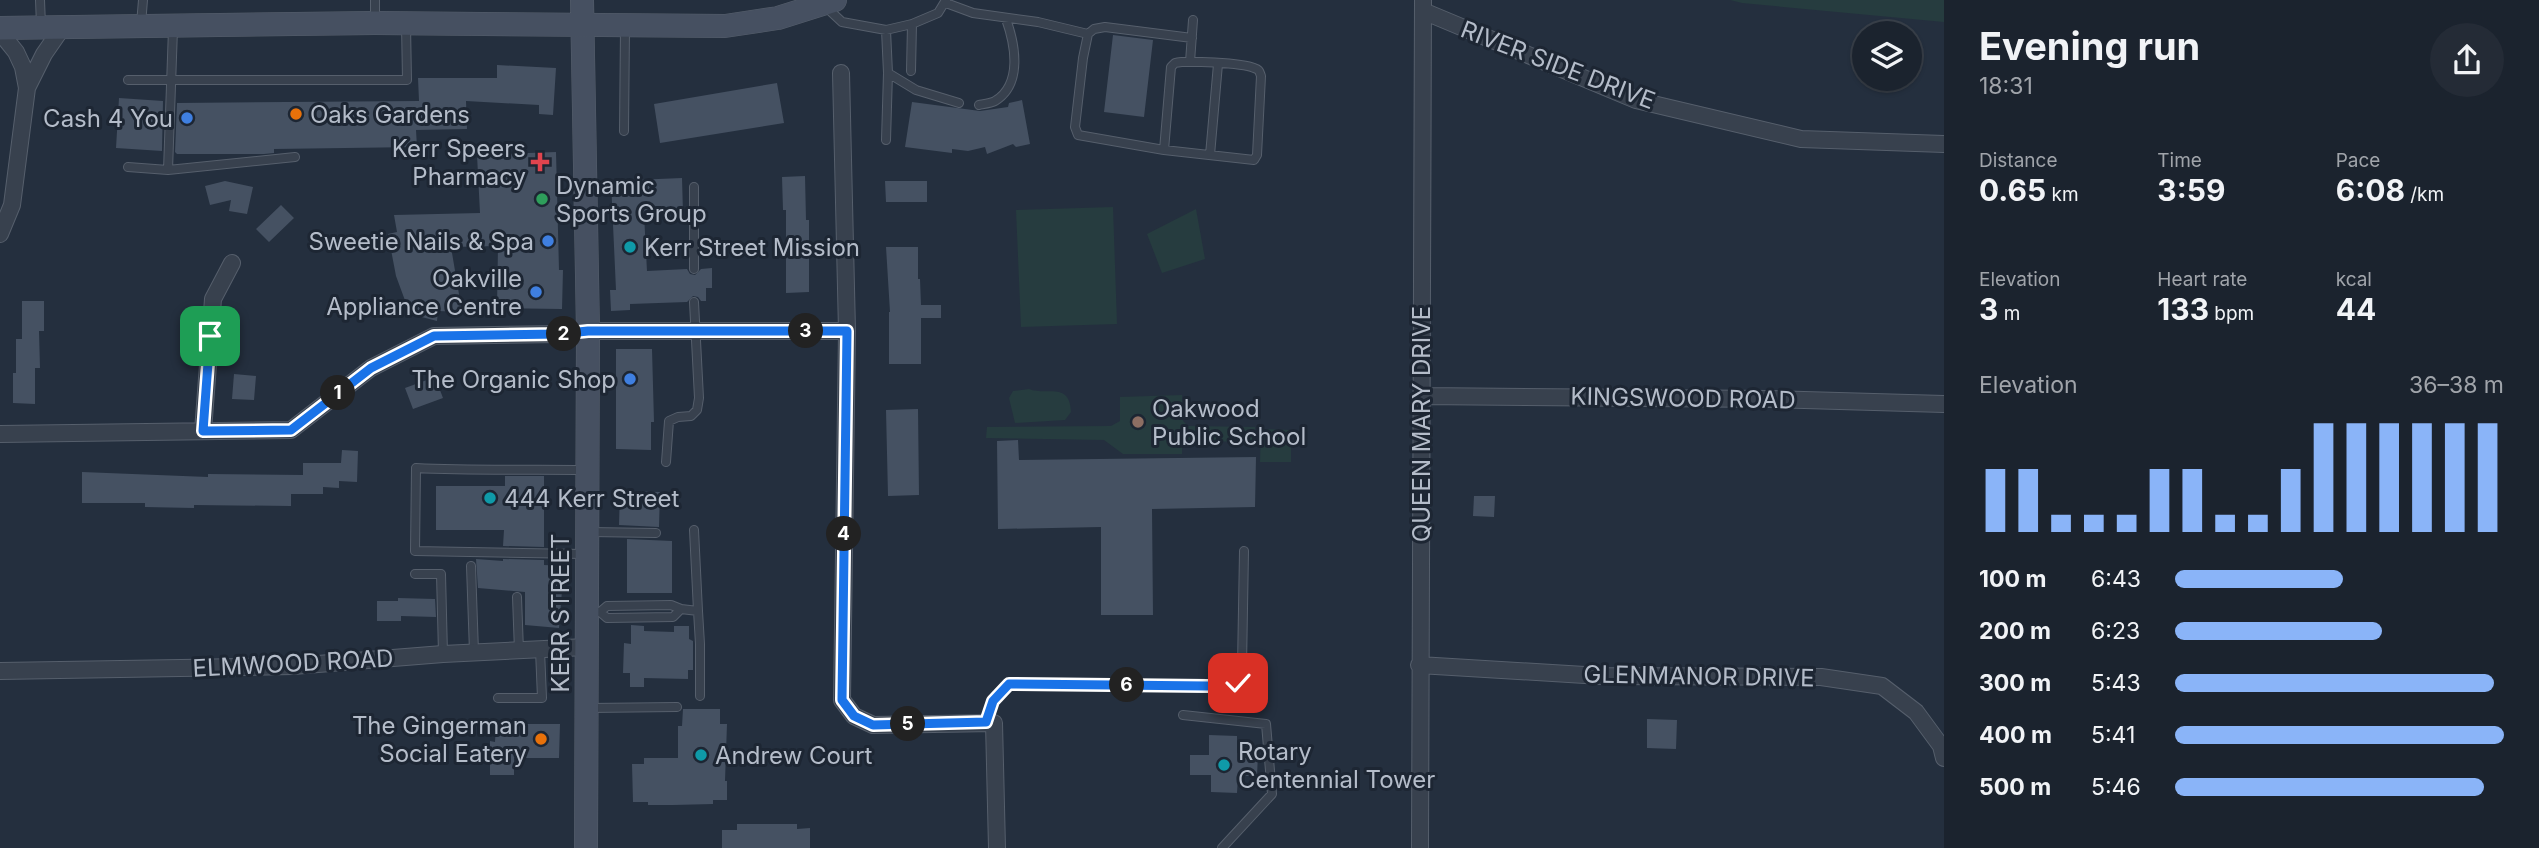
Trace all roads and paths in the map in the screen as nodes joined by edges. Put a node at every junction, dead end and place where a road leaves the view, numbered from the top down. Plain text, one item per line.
1 (143, 0) edge
2 (582, 0) edge
3 (41, 1) edge
4 (830, 2) edge
5 (946, 2) edge
6 (1423, 6) edge
7 (375, 11) edge
8 (1006, 19) junction
9 (1193, 20) dead end
10 (406, 23) junction
11 (912, 24) junction
12 (173, 26) junction
13 (582, 26) junction
14 (625, 26) junction
15 (140, 27) junction
16 (51, 28) junction
17 (0, 30) edge
18 (886, 30) junction
19 (1088, 34) junction
20 (1192, 38) junction
21 (1190, 62) junction
22 (1218, 64) junction
23 (911, 71) dead end
24 (841, 73) dead end
25 (888, 73) junction
26 (128, 80) dead end
27 (172, 81) junction
28 (27, 88) junction
29 (959, 103) dead end
30 (979, 105) dead end
31 (624, 131) dead end
32 (886, 140) dead end
33 (1944, 144) edge
34 (1164, 150) junction
35 (1210, 155) junction
36 (295, 157) dead end
37 (128, 167) dead end
38 (168, 170) junction
39 (694, 187) dead end
40 (0, 234) edge
41 (232, 263) dead end
42 (694, 269) dead end
43 (694, 302) dead end
44 (588, 331) junction
45 (695, 331) junction
46 (847, 331) junction
47 (1422, 396) junction
48 (1944, 404) edge
49 (203, 431) junction
50 (0, 434) edge
51 (666, 462) dead end
52 (587, 470) junction
53 (694, 530) dead end
54 (656, 533) dead end
55 (587, 543) junction
56 (1244, 551) dead end
57 (471, 566) dead end
58 (415, 574) dead end
59 (517, 597) dead end
60 (698, 611) junction
61 (593, 612) junction
62 (586, 647) junction
63 (540, 650) junction
64 (519, 651) junction
65 (474, 652) junction
66 (443, 654) junction
67 (1419, 665) junction
68 (0, 671) edge
69 (700, 696) dead end
70 (498, 698) dead end
71 (677, 707) dead end
72 (586, 708) junction
73 (1183, 715) dead end
74 (986, 722) junction
75 (1944, 758) edge
76 (586, 848) edge
77 (997, 848) edge
78 (1222, 848) edge
79 (1420, 848) edge

1 - 15 lane
2 - 13 main road, KERR STREET
3 - 16 lane
4 - 14 main road
4 - 18 lane
5 - 8 lane
5 - 11 lane
6 - 33 street, RIVER SIDE DRIVE
6 - 47 street, QUEEN MARY DRIVE
7 - 10 main road
7 - 12 main road
8 - 19 lane
8 - 30 lane
9 - 20 lane
10 - 13 main road
10 - 27 lane
11 - 18 lane
11 - 23 lane
12 - 15 main road
12 - 27 lane
13 - 14 main road
13 - 44 main road, KERR STREET
14 - 31 lane
15 - 16 main road
16 - 17 main road
16 - 28 street
17 - 28 street
18 - 25 lane
19 - 20 lane
19 - 34 lane
20 - 21 lane
21 - 22 lane
21 - 34 lane
22 - 35 lane
22 - 35 lane
24 - 46 street
25 - 29 lane
25 - 32 lane
26 - 27 lane
27 - 38 lane
28 - 40 street
34 - 35 lane
36 - 38 lane
37 - 38 lane
39 - 42 lane
41 - 49 street
43 - 45 lane
44 - 45 street
44 - 49 street
44 - 52 main road, KERR STREET
45 - 46 street
45 - 51 lane
46 - 74 street
47 - 48 street, KINGSWOOD ROAD
47 - 67 street, QUEEN MARY DRIVE
49 - 50 street
52 - 55 main road, KERR STREET
52 - 55 lane
53 - 60 lane
54 - 55 lane
55 - 61 main road, KERR STREET
56 - 74 lane
57 - 65 lane
58 - 66 lane
59 - 64 lane
60 - 61 lane
60 - 69 lane
61 - 62 main road, KERR STREET
62 - 63 street, ELMWOOD ROAD
62 - 72 main road, KERR STREET
63 - 64 street, ELMWOOD ROAD
63 - 70 lane
64 - 65 street, ELMWOOD ROAD
65 - 66 street, ELMWOOD ROAD
66 - 68 street, ELMWOOD ROAD
67 - 75 street, GLENMANOR DRIVE
67 - 79 street, QUEEN MARY DRIVE
71 - 72 lane
72 - 76 main road, KERR STREET
73 - 78 lane
74 - 77 street

